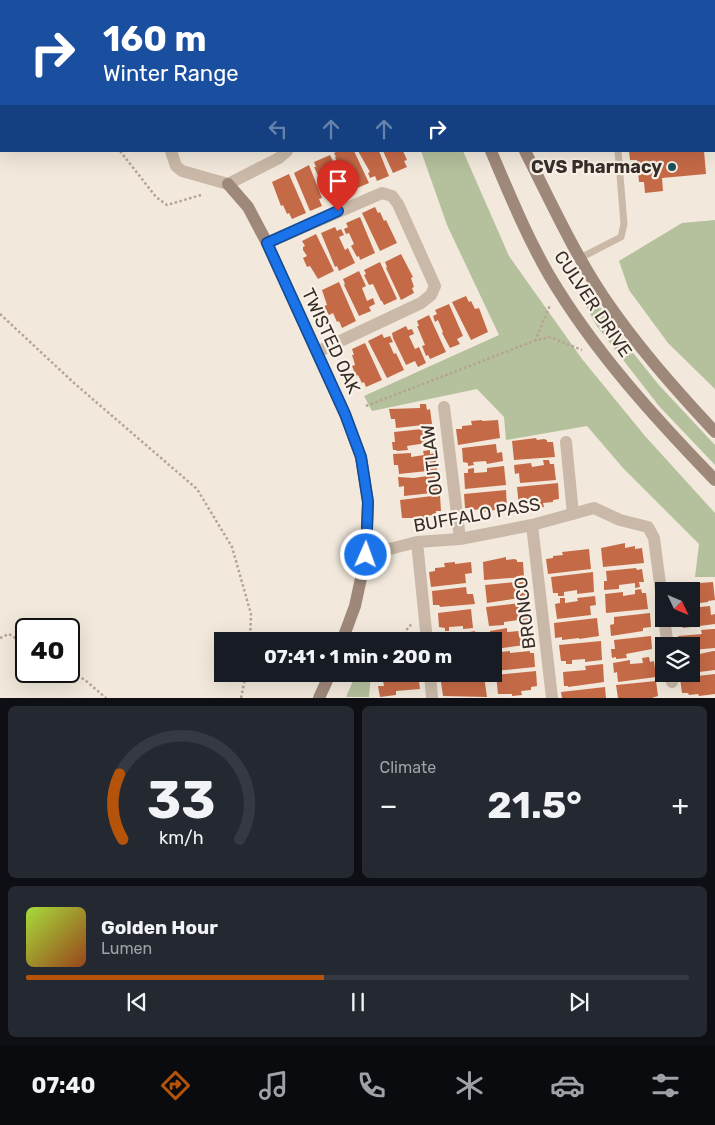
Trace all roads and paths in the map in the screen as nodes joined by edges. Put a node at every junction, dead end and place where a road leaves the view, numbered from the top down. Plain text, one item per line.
1 (121, 152) edge
2 (171, 152) edge
3 (286, 152) edge
4 (491, 152) edge
5 (526, 152) edge
6 (618, 152) edge
7 (228, 184) junction
8 (201, 195) dead end
9 (267, 243) junction
10 (580, 258) junction
11 (550, 305) dead end
12 (0, 314) edge
13 (534, 341) junction
14 (582, 350) dead end
15 (317, 352) junction
16 (366, 406) dead end
17 (444, 407) dead end
18 (715, 432) edge
19 (566, 442) dead end
20 (715, 480) edge
21 (574, 514) junction
22 (532, 525) junction
23 (460, 539) junction
24 (417, 542) junction
25 (366, 555) junction
26 (660, 582) edge
27 (415, 624) dead end
28 (250, 632) edge
29 (345, 632) edge
30 (406, 632) edge
31 (426, 632) edge
32 (0, 638) edge
33 (15, 638) edge
34 (80, 677) edge
35 (244, 682) edge
36 (326, 682) edge
37 (431, 682) edge
38 (106, 698) edge
39 (241, 698) edge
40 (319, 698) edge
41 (432, 698) edge
42 (552, 698) edge

1 - 8 path
2 - 7 street
3 - 7 street
4 - 20 main road, CULVER DRIVE
5 - 10 main road, CULVER DRIVE
6 - 10 lane
7 - 9 main road, TWISTED OAK
9 - 15 main road, TWISTED OAK
9 - 15 street
10 - 18 main road, CULVER DRIVE
11 - 13 path
12 - 28 path
13 - 14 path
13 - 16 path
15 - 25 main road, TWISTED OAK
17 - 23 street, OUTLAW
19 - 21 street
21 - 22 street, BUFFALO PASS
21 - 26 street, BUFFALO PASS
22 - 23 street, BUFFALO PASS
22 - 42 street, BRONCO
23 - 24 street, BUFFALO PASS
24 - 25 street, BUFFALO PASS
24 - 31 street
25 - 29 main road, TWISTED OAK
27 - 30 path
32 - 33 path
34 - 38 path
35 - 39 path
36 - 40 main road
37 - 41 street

